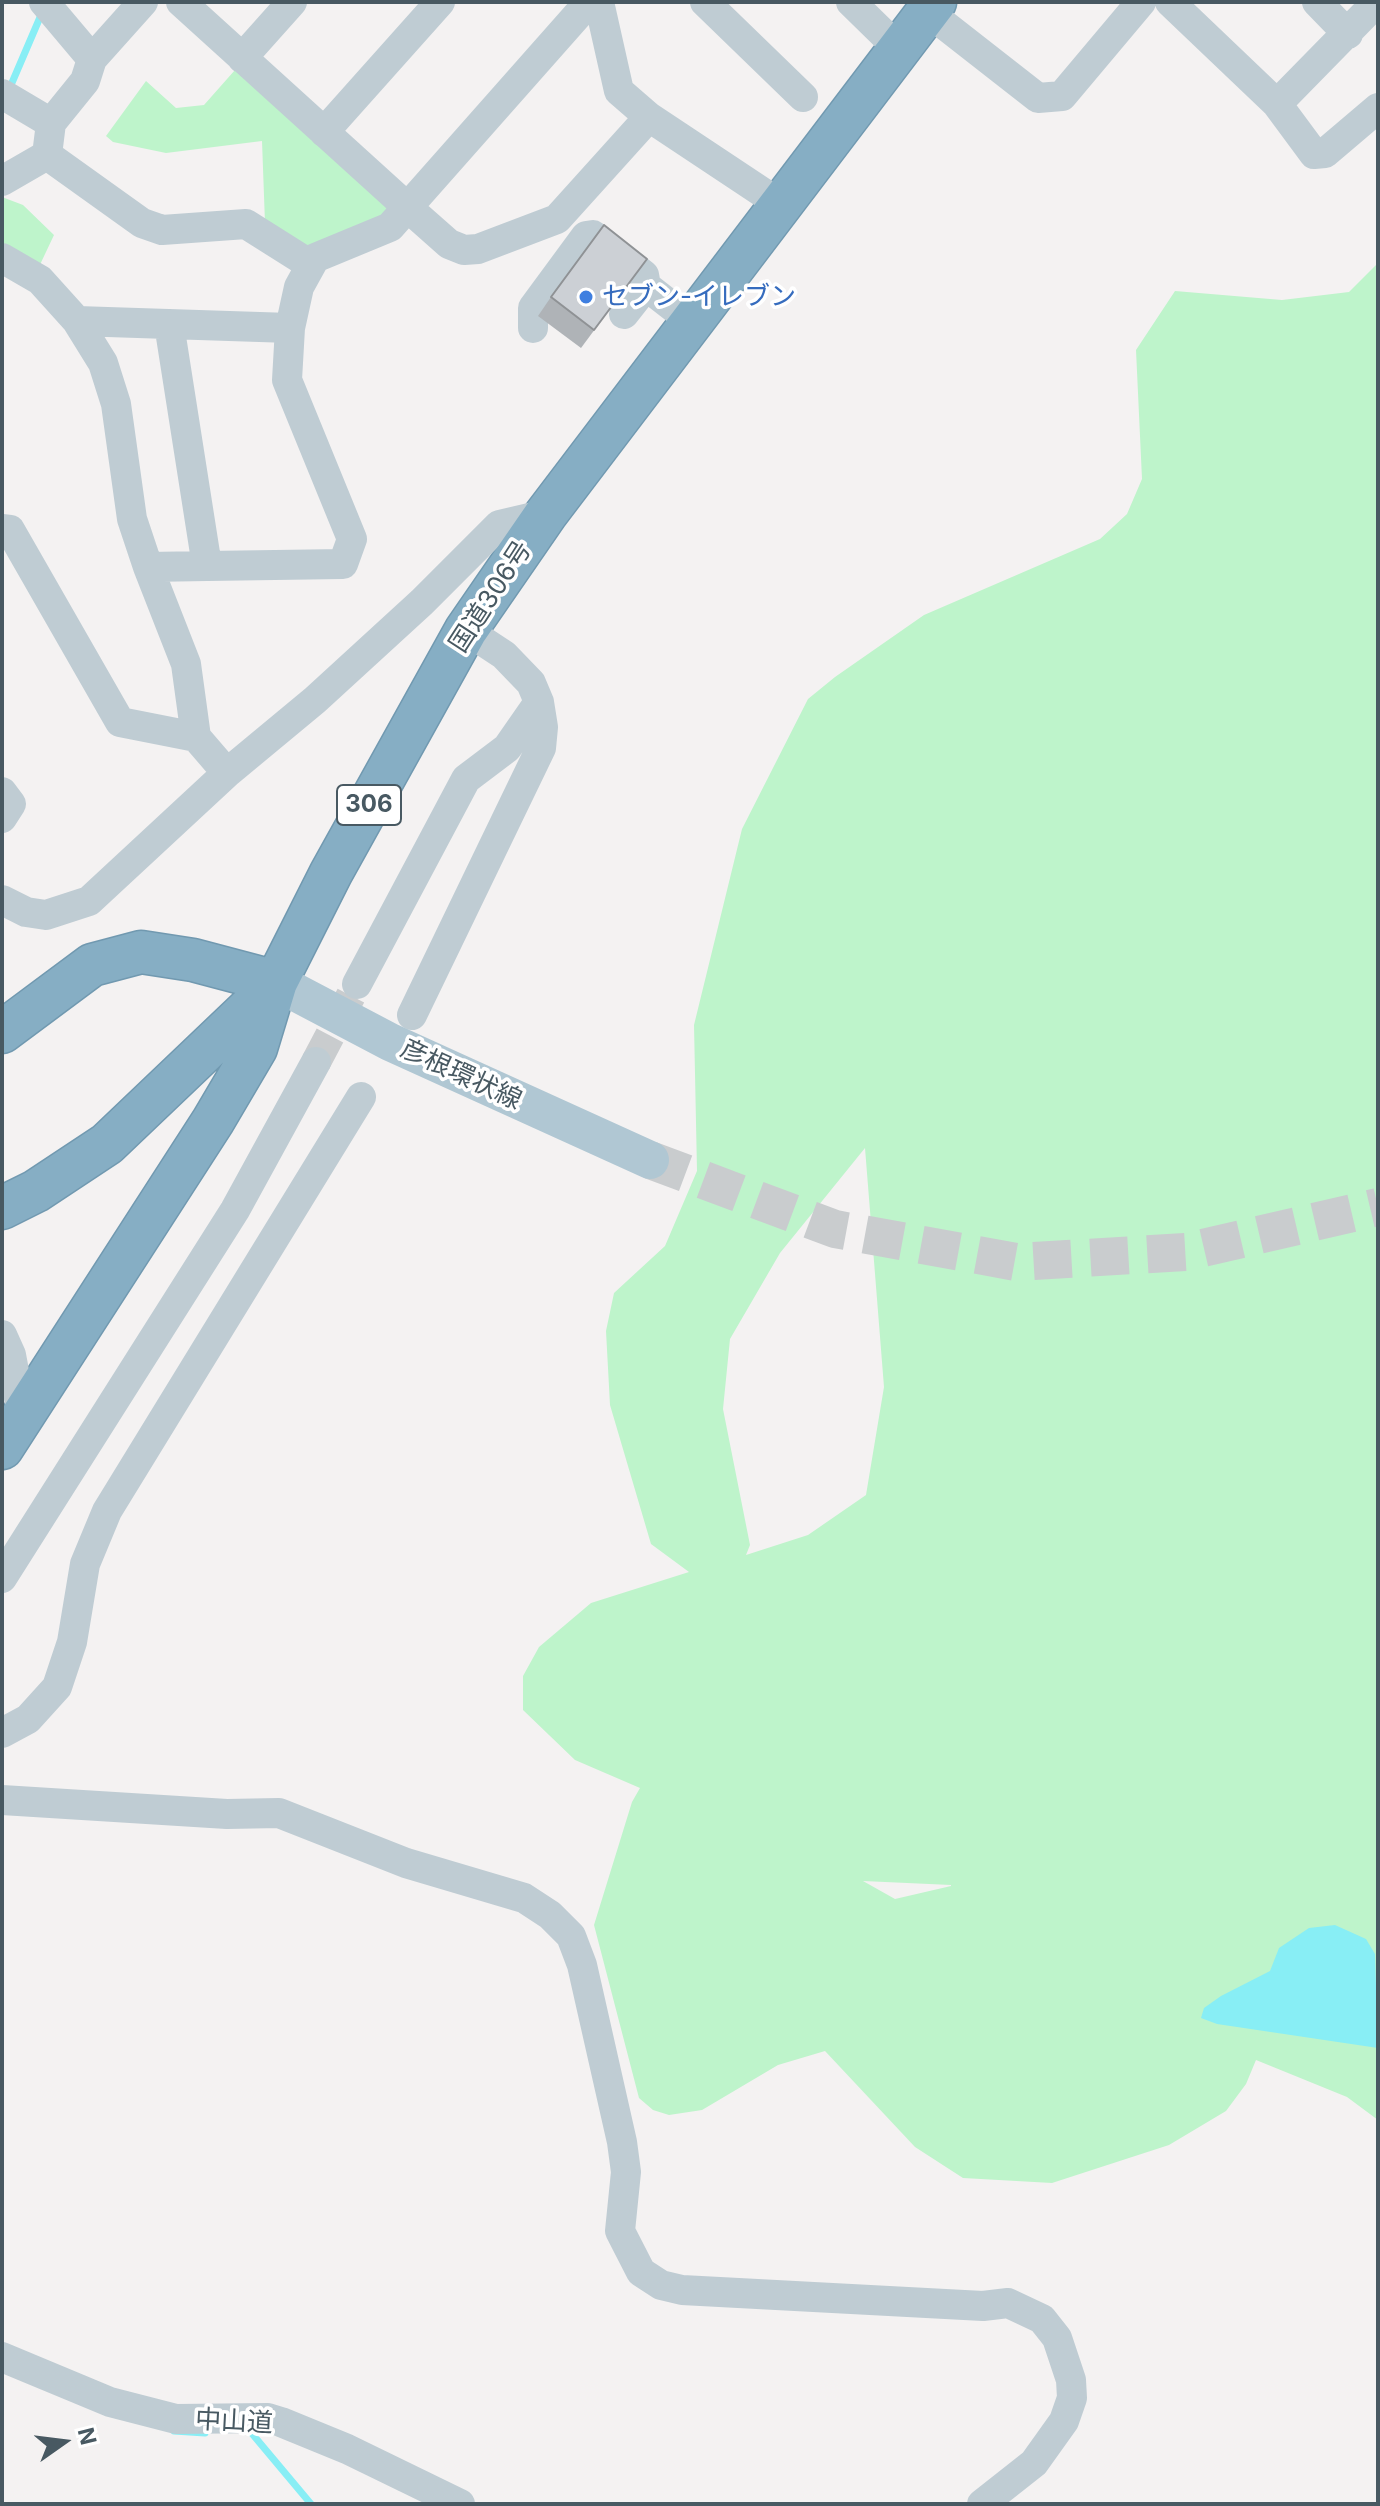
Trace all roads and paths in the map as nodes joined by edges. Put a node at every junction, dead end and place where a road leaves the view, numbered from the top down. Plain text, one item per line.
1 (44, 2) edge
2 (143, 2) edge
3 (181, 2) edge
4 (292, 2) edge
5 (440, 2) edge
6 (589, 2) edge
7 (599, 2) edge
8 (705, 2) edge
9 (851, 2) edge
10 (1141, 2) edge
11 (1170, 2) edge
12 (1317, 2) edge
13 (1377, 2) edge
14 (931, 7) edge
15 (1348, 34) junction
16 (899, 49) junction
17 (242, 58) junction
18 (92, 59) junction
19 (2, 94) edge
20 (803, 97) dead end
21 (1277, 104) junction
22 (1378, 108) edge
23 (649, 117) junction
24 (51, 123) junction
25 (324, 132) junction
26 (47, 155) junction
27 (2, 181) edge
28 (780, 204) junction
29 (406, 206) junction
30 (2, 258) edge
31 (311, 265) junction
32 (646, 286) junction
33 (624, 314) dead end
34 (77, 321) junction
35 (691, 321) junction
36 (169, 324) junction
37 (290, 328) junction
38 (533, 328) dead end
39 (546, 514) junction
40 (2, 529) edge
41 (207, 566) junction
42 (148, 567) junction
43 (466, 630) junction
44 (539, 702) junction
45 (196, 737) junction
46 (227, 773) junction
47 (2, 792) edge
48 (2, 818) edge
49 (2, 900) edge
50 (276, 982) junction
51 (357, 984) tunnel mouth
52 (412, 1015) dead end
53 (2, 1032) edge
54 (316, 1062) tunnel mouth
55 (361, 1097) dead end
56 (650, 1160) tunnel mouth
57 (2, 1208) edge
58 (2, 1335) edge
59 (9, 1431) edge
60 (2, 1578) edge
61 (2, 1733) edge
62 (2, 1800) edge
63 (2, 2357) edge
64 (460, 2504) edge
65 (982, 2504) edge

1 - 18 street
2 - 18 street
3 - 17 street
4 - 17 street
5 - 25 street
6 - 29 street
7 - 23 street
8 - 20 street
9 - 16 street
10 - 14 street
11 - 21 street
12 - 15 street
13 - 15 street
14 - 16 highway, 国道306号 / 306
15 - 21 street
16 - 28 highway, 国道306号 / 306
17 - 25 street
18 - 24 street
19 - 24 street
21 - 22 street
23 - 28 street
23 - 29 street
24 - 26 street
25 - 29 street
26 - 27 street
26 - 31 street
28 - 35 highway, 国道306号 / 306
29 - 31 street
30 - 34 street
31 - 37 street
32 - 33 street
32 - 35 street
32 - 38 street
34 - 36 street
34 - 42 street
35 - 39 highway, 国道306号 / 306
36 - 37 street
36 - 41 street
37 - 41 street
39 - 43 highway, 国道306号 / 306
39 - 46 street
40 - 45 street
41 - 42 street
42 - 45 street
43 - 44 street
43 - 50 highway, 国道306号 / 306
44 - 51 street
44 - 52 street
45 - 46 street
46 - 49 street
47 - 48 street
50 - 53 highway
50 - 56 main road, 彦根環状線
50 - 57 highway
50 - 59 highway
54 - 60 street
55 - 61 street
58 - 59 street
62 - 65 street
63 - 64 street, 中山道

